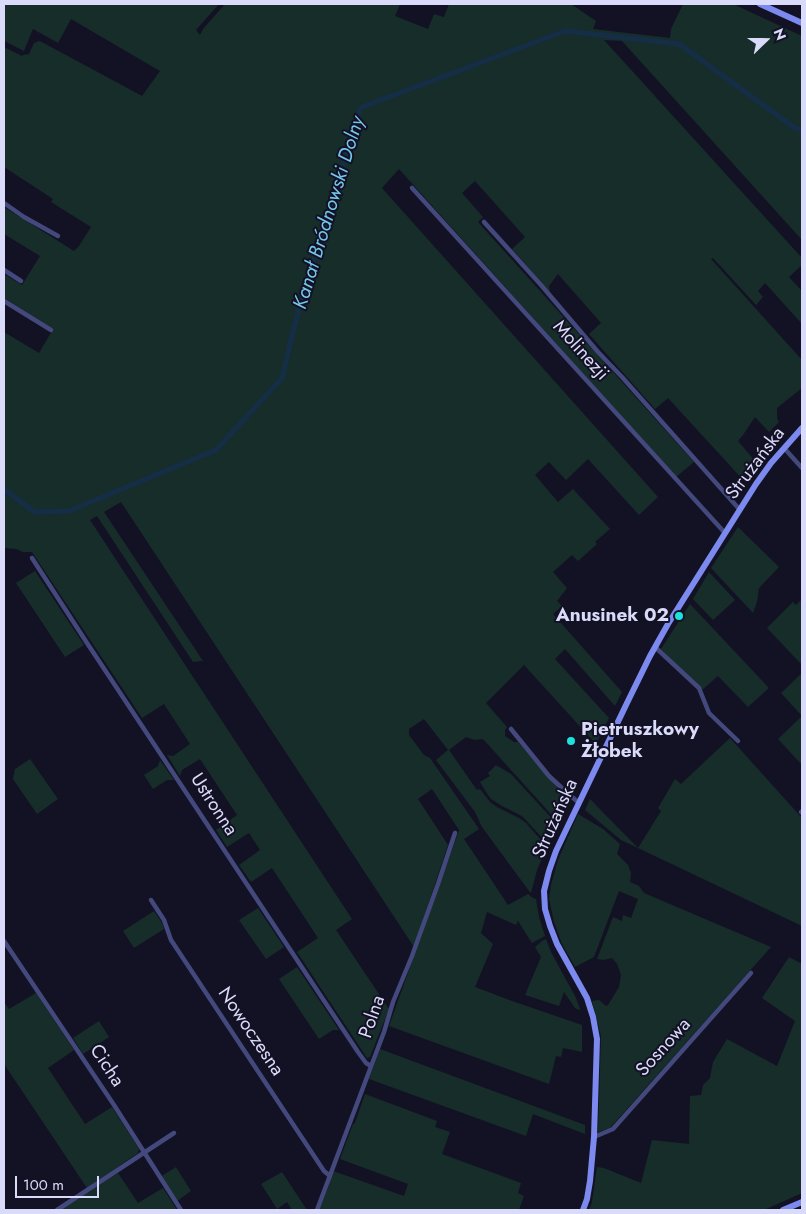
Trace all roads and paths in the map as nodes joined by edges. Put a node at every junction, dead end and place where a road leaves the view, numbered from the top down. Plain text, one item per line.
1 (760, 4) edge
2 (779, 4) edge
3 (776, 11) junction
4 (802, 23) edge
5 (412, 188) dead end
6 (4, 203) edge
7 (484, 222) dead end
8 (58, 236) dead end
9 (4, 270) edge
10 (21, 281) dead end
11 (4, 301) edge
12 (51, 330) dead end
13 (802, 428) edge
14 (784, 448) junction
15 (802, 468) edge
16 (740, 510) junction
17 (725, 534) junction
18 (32, 558) dead end
19 (655, 647) junction
20 (511, 729) dead end
21 (738, 741) dead end
22 (579, 803) junction
23 (455, 833) dead end
24 (151, 900) dead end
25 (4, 941) edge
26 (751, 973) dead end
27 (371, 1066) junction
28 (174, 1133) dead end
29 (594, 1137) junction
30 (144, 1153) junction
31 (330, 1176) junction
32 (802, 1202) edge
33 (57, 1210) edge
34 (181, 1210) edge
35 (317, 1210) edge
36 (583, 1210) edge
37 (783, 1210) edge

1 - 3 main road
2 - 3 street
3 - 4 main road
5 - 17 street, Molinezji
6 - 8 street
7 - 16 street
9 - 10 street
11 - 12 street
13 - 14 main road, Strużańska
14 - 15 street
14 - 16 main road, Strużańska
16 - 17 main road, Strużańska
17 - 19 main road, Strużańska
18 - 27 street, Ustronna
19 - 21 street
19 - 22 main road, Strużańska
20 - 22 street
22 - 29 main road, Strużańska
23 - 27 street, Polna
24 - 31 street, Nowoczesna
25 - 30 street, Cicha
26 - 29 street, Sosnowa
27 - 31 street, Polna
28 - 30 street
29 - 36 main road, Strużańska
30 - 33 street
30 - 34 street, Cicha
31 - 35 street, Polna
32 - 37 main road

